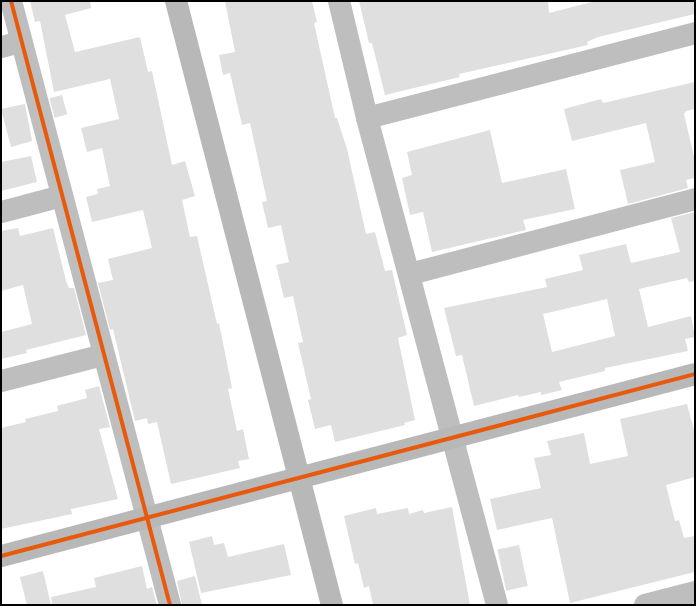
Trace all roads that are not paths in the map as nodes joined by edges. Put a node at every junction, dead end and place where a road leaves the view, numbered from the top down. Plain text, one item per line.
1 (11, 1) edge
2 (176, 1) edge
3 (339, 1) edge
4 (695, 33) edge
5 (11, 44) edge
6 (367, 118) junction
7 (62, 196) junction
8 (695, 199) edge
9 (1, 212) edge
10 (410, 274) junction
11 (103, 355) junction
12 (695, 374) edge
13 (1, 381) edge
14 (453, 437) junction
15 (299, 480) junction
16 (148, 518) junction
17 (1, 556) edge
18 (695, 592) edge
19 (170, 605) edge
20 (332, 605) edge
21 (497, 605) edge
22 (645, 605) edge

1 - 5 street
2 - 15 street
3 - 6 street
4 - 6 street
5 - 7 street
6 - 10 street
7 - 9 street
7 - 11 street
8 - 10 street
10 - 14 street
11 - 13 street
11 - 16 street
12 - 14 street
14 - 15 street
14 - 21 street
15 - 16 street
15 - 20 street
16 - 17 street
16 - 19 street
18 - 22 street

